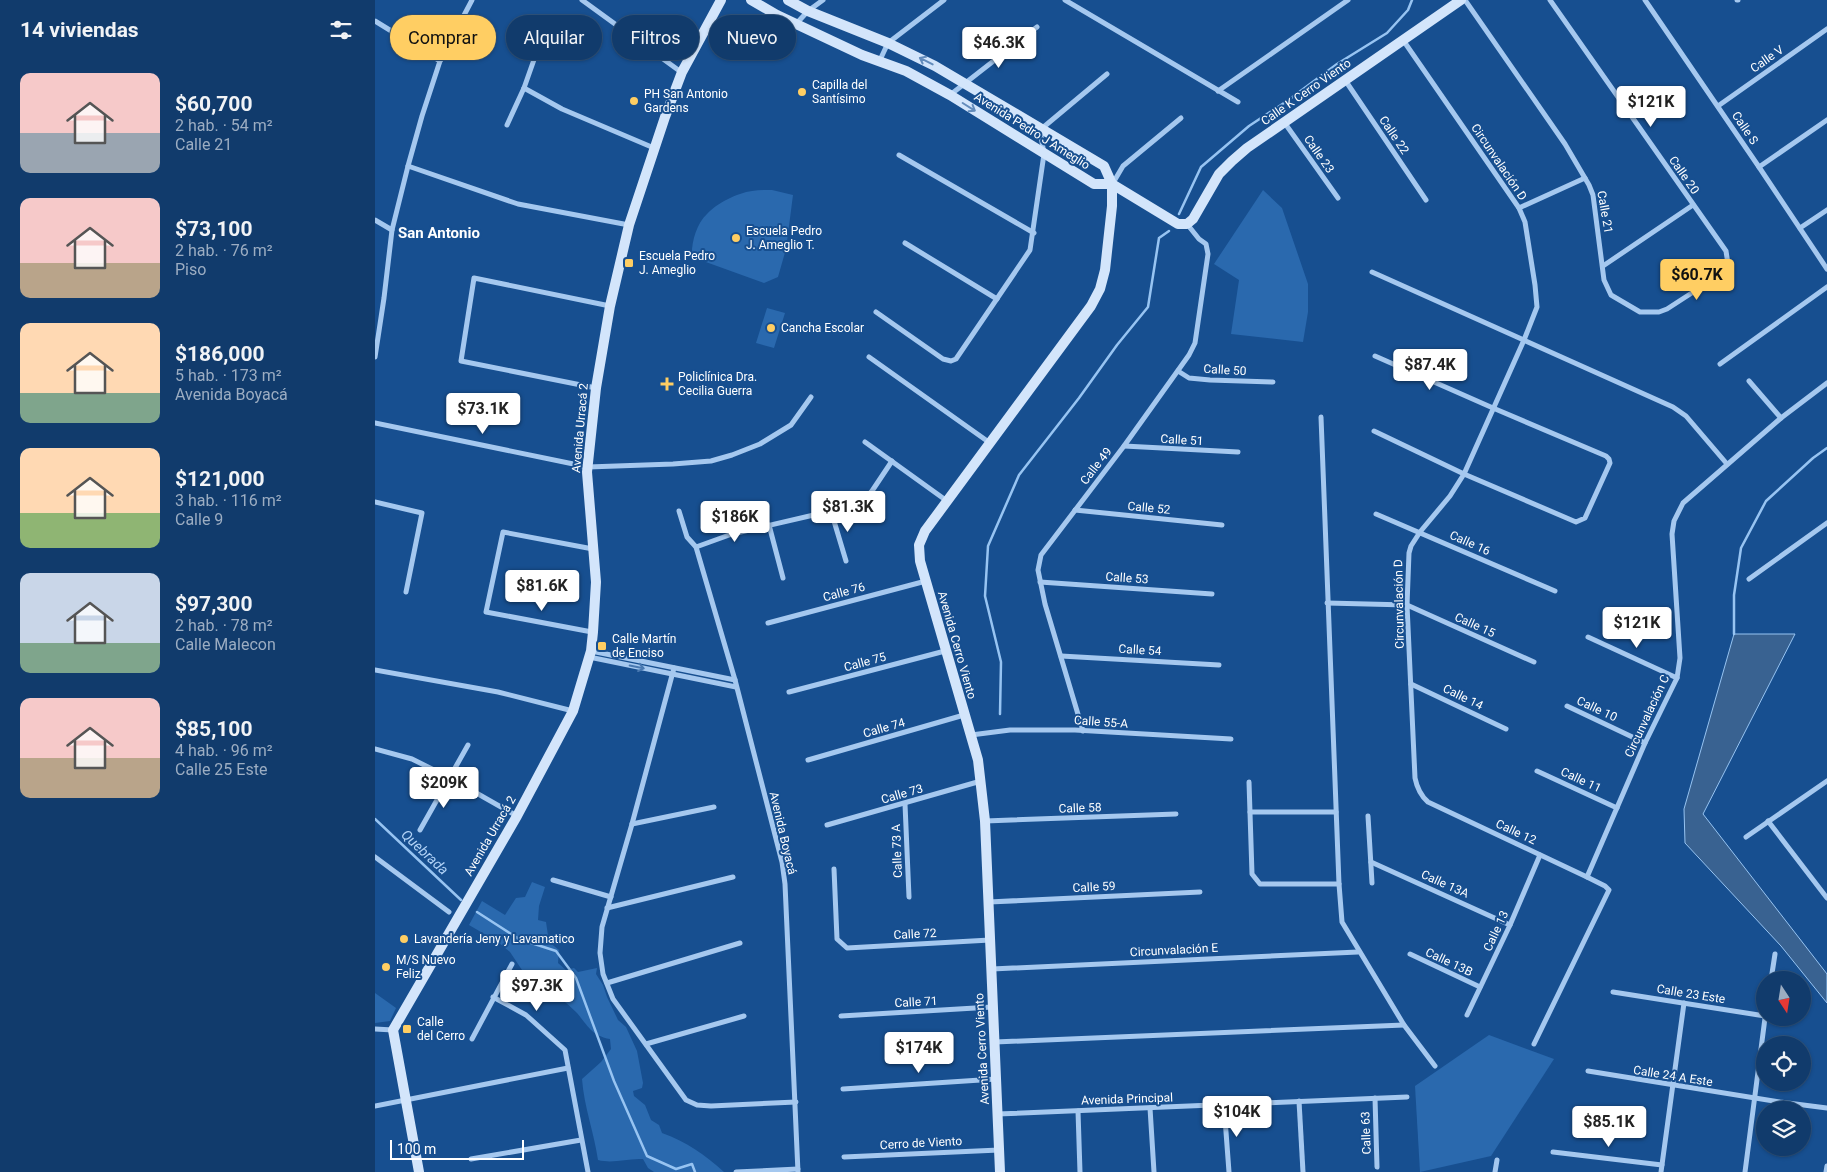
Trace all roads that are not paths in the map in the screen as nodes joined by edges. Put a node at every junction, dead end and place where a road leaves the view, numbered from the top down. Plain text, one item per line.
1 (472, 0) edge
2 (583, 0) edge
3 (721, 0) edge
4 (751, 0) edge
5 (789, 0) edge
6 (823, 0) edge
7 (945, 0) edge
8 (1065, 0) edge
9 (1348, 0) edge
10 (1461, 0) edge
11 (1465, 0) edge
12 (1550, 0) edge
13 (1645, 0) edge
14 (808, 11) junction
15 (779, 15) edge
16 (375, 20) edge
17 (796, 24) joint
18 (1037, 27) dead end
19 (1827, 29) edge
20 (1403, 40) junction
21 (888, 43) junction
22 (534, 60) edge
23 (440, 61) junction
24 (879, 62) junction
25 (682, 72) junction
26 (1107, 74) dead end
27 (1345, 80) junction
28 (964, 84) junction
29 (524, 88) junction
30 (1218, 91) junction
31 (950, 96) junction
32 (1238, 102) dead end
33 (1718, 106) junction
34 (1181, 118) dead end
35 (1827, 120) edge
36 (1284, 122) junction
37 (507, 125) dead end
38 (1040, 130) junction
39 (654, 148) junction
40 (899, 154) dead end
41 (1044, 154) junction
42 (408, 166) junction
43 (1759, 166) junction
44 (1585, 178) junction
45 (1112, 184) junction
46 (1338, 198) dead end
47 (1426, 200) dead end
48 (1693, 205) junction
49 (1519, 208) junction
50 (1827, 210) edge
51 (375, 220) edge
52 (1187, 224) junction
53 (629, 225) junction
54 (1801, 228) junction
55 (392, 230) junction
56 (1033, 233) junction
57 (905, 243) dead end
58 (1728, 264) joint
59 (1603, 266) junction
60 (1827, 270) edge
61 (1372, 272) dead end
62 (1827, 287) edge
63 (997, 299) junction
64 (610, 306) junction
65 (876, 312) dead end
66 (1524, 340) junction
67 (1375, 356) dead end
68 (375, 357) edge
69 (869, 357) dead end
70 (1720, 364) dead end
71 (1178, 371) junction
72 (1749, 381) dead end
73 (1273, 382) dead end
74 (1827, 384) edge
75 (596, 388) junction
76 (811, 397) dead end
77 (1493, 408) junction
78 (1321, 416) dead end
79 (1781, 418) junction
80 (375, 424) edge
81 (1374, 431) dead end
82 (865, 442) dead end
83 (990, 443) junction
84 (1124, 446) junction
85 (1238, 452) dead end
86 (892, 461) junction
87 (1727, 464) junction
88 (588, 467) junction
89 (1464, 474) junction
90 (948, 501) junction
91 (375, 502) edge
92 (831, 510) junction
93 (1075, 510) junction
94 (679, 511) dead end
95 (1375, 514) dead end
96 (1827, 523) edge
97 (769, 525) junction
98 (1221, 525) dead end
99 (1420, 532) junction
100 (696, 548) junction
101 (594, 549) junction
102 (846, 561) dead end
103 (783, 578) dead end
104 (1749, 579) dead end
105 (926, 581) junction
106 (1040, 582) junction
107 (406, 592) dead end
108 (1555, 592) dead end
109 (1212, 594) dead end
110 (1327, 603) junction
111 (1407, 605) junction
112 (768, 623) dead end
113 (593, 632) junction
114 (1589, 637) dead end
115 (945, 651) junction
116 (590, 654) junction
117 (1061, 656) junction
118 (1534, 662) dead end
119 (1219, 665) dead end
120 (674, 668) junction
121 (375, 670) edge
122 (672, 675) junction
123 (1677, 678) junction
124 (735, 680) junction
125 (1411, 684) junction
126 (736, 687) junction
127 (789, 692) dead end
128 (1567, 706) dead end
129 (573, 711) junction
130 (965, 715) junction
131 (1507, 729) dead end
132 (1083, 731) junction
133 (971, 735) junction
134 (1231, 739) dead end
135 (1645, 743) junction
136 (468, 744) dead end
137 (375, 750) edge
138 (809, 760) dead end
139 (1537, 771) dead end
140 (450, 778) junction
141 (981, 781) junction
142 (1827, 781) edge
143 (1249, 782) dead end
144 (1417, 789) joint
145 (905, 804) junction
146 (714, 807) dead end
147 (1617, 808) junction
148 (1250, 812) junction
149 (1336, 812) junction
150 (1176, 814) dead end
151 (517, 816) junction
152 (1368, 816) dead end
153 (985, 821) junction
154 (1768, 821) junction
155 (632, 824) junction
156 (827, 825) dead end
157 (420, 830) dead end
158 (1746, 837) dead end
159 (1540, 855) junction
160 (375, 857) edge
161 (1371, 862) junction
162 (834, 869) dead end
163 (733, 877) dead end
164 (1587, 877) junction
165 (553, 880) dead end
166 (1372, 883) dead end
167 (1339, 884) junction
168 (1200, 892) dead end
169 (611, 897) junction
170 (909, 897) dead end
171 (1827, 898) edge
172 (989, 902) junction
173 (607, 908) junction
174 (449, 912) dead end
175 (1510, 925) junction
176 (990, 940) junction
177 (740, 943) dead end
178 (1358, 952) junction
179 (1410, 954) dead end
180 (1775, 954) dead end
181 (512, 964) dead end
182 (991, 969) junction
183 (1772, 971) edge
184 (607, 983) junction
185 (1480, 987) junction
186 (1613, 992) dead end
187 (493, 997) junction
188 (1684, 1003) junction
189 (992, 1007) junction
190 (1467, 1015) dead end
191 (1756, 1015) edge
192 (744, 1016) dead end
193 (841, 1016) dead end
194 (1404, 1025) junction
195 (1764, 1026) edge
196 (375, 1029) edge
197 (393, 1030) junction
198 (472, 1039) dead end
199 (994, 1042) junction
200 (646, 1044) junction
201 (1534, 1044) dead end
202 (1435, 1066) dead end
203 (568, 1068) junction
204 (1588, 1071) dead end
205 (995, 1079) junction
206 (1672, 1086) junction
207 (843, 1089) dead end
208 (1407, 1097) dead end
209 (1375, 1098) junction
210 (1755, 1098) junction
211 (406, 1100) junction
212 (1299, 1101) junction
213 (796, 1102) junction
214 (1225, 1104) junction
215 (375, 1106) edge
216 (1150, 1108) junction
217 (1827, 1108) edge
218 (1078, 1111) junction
219 (997, 1114) junction
220 (581, 1140) junction
221 (999, 1150) junction
222 (1553, 1152) dead end
223 (845, 1157) dead end
224 (471, 1159) dead end
225 (1497, 1160) dead end
226 (1662, 1164) junction
227 (1827, 1166) edge
228 (1377, 1167) dead end
229 (798, 1171) edge
230 (419, 1172) edge
231 (588, 1172) edge
232 (736, 1172) edge
233 (999, 1172) edge
234 (1080, 1172) edge
235 (1154, 1172) edge
236 (1229, 1172) edge
237 (1303, 1172) edge
238 (1495, 1172) edge
239 (1661, 1172) edge
240 (1745, 1172) edge
241 (1826, 1172) edge

1 - 23 street
2 - 25 street
3 - 25 street, Avenida Urracá 2
4 - 15 street, Avenida Pedro J Ameglio
5 - 14 street, Avenida Pedro J Ameglio
6 - 14 street
7 - 21 street
8 - 30 street
9 - 30 street
10 - 20 street, Calle K Cerro Viento
11 - 44 street, Calle 21
12 - 48 street, Calle 20
13 - 33 street, Calle S
14 - 17 street
14 - 21 street, Avenida Pedro J Ameglio
16 - 23 street
17 - 24 street, Avenida Pedro J Ameglio
18 - 28 street
19 - 33 street, Calle V
20 - 27 street, Calle K Cerro Viento
20 - 49 street, Circunvalación D
21 - 24 street
28 -> 21 street, Avenida Pedro J Ameglio
22 - 29 street
23 - 42 street
24 - 31 street, Avenida Pedro J Ameglio
25 - 39 street, Avenida Urracá 2
26 - 38 street
27 - 36 street, Calle K Cerro Viento
27 - 47 street, Calle 22
28 - 31 street
28 - 38 street, Avenida Pedro J Ameglio
29 - 37 street
29 - 39 street
30 - 32 street
31 -> 41 street, Avenida Pedro J Ameglio
33 - 43 street, Calle S
34 - 45 street
35 - 43 street
36 - 46 street, Calle 23
36 - 52 street, Calle K Cerro Viento
38 - 41 street
38 - 45 street, Avenida Pedro J Ameglio
39 - 53 street, Avenida Urracá 2
40 - 56 street
41 - 45 street, Avenida Pedro J Ameglio
41 - 56 street
42 - 53 street
42 - 55 street
43 - 54 street, Calle S
44 - 49 street
44 - 59 street, Calle 21
45 - 52 street, Avenida Pedro J Ameglio
45 - 83 street, Avenida Cerro Viento
48 - 58 street, Calle 20
48 - 59 street
49 - 66 street, Circunvalación D
50 - 54 street
51 - 55 street
52 - 71 street, Calle 49
53 - 64 street, Avenida Urracá 2
54 - 60 street, Calle S
55 - 68 street
56 - 63 street
57 - 63 street
58 - 59 street, Calle 21
61 - 66 street
62 - 70 street
63 - 65 street
64 - 75 street, Avenida Urracá 2
64 - 75 street
66 - 77 street, Circunvalación D
66 - 87 street
67 - 77 street
69 - 83 street
71 - 73 street, Calle 50
71 - 84 street, Calle 49
72 - 79 street
74 - 79 street, Circunvalación C
75 - 88 street, Avenida Urracá 2
76 - 88 street
77 - 89 street, Circunvalación D
77 - 89 street
78 - 110 street
79 - 87 street, Circunvalación C
80 - 88 street
81 - 89 street
82 - 86 street
83 - 90 street, Avenida Cerro Viento
84 - 85 street, Calle 51
84 - 93 street, Calle 49
86 - 90 street
86 - 92 street
87 - 123 street, Circunvalación C
88 - 101 street, Avenida Urracá 2
89 - 99 street, Circunvalación D
90 - 105 street, Avenida Cerro Viento
91 - 107 street
92 - 97 street
92 - 102 street
93 - 98 street, Calle 52
93 - 106 street, Calle 49
94 - 100 street, Avenida Boyacá
95 - 99 street, Calle 16
96 - 104 street
97 - 100 street
97 - 103 street
99 - 108 street, Calle 16
99 - 111 street, Circunvalación D
100 - 124 street, Avenida Boyacá
101 - 113 street, Avenida Urracá 2
101 - 113 street
105 - 112 street, Calle 76
105 - 115 street, Avenida Cerro Viento
106 - 109 street, Calle 53
106 - 117 street, Calle 49
110 - 111 street
110 - 149 street
111 - 118 street, Calle 15
111 - 125 street, Circunvalación D
113 - 116 street, Avenida Urracá 2
114 - 123 street
115 - 127 street, Calle 75
115 - 130 street, Avenida Cerro Viento
116 - 120 street
116 -> 122 street
116 - 129 street, Avenida Urracá 2
117 - 119 street, Calle 54
117 - 132 street, Calle 49
120 - 122 street
120 - 124 street
121 - 129 street
122 - 126 street
122 - 155 street
123 - 135 street, Circunvalación C
124 - 126 street, Avenida Boyacá
125 - 131 street, Calle 14
125 - 144 street, Circunvalación D
126 - 213 street, Avenida Boyacá
128 - 135 street, Calle 10
129 - 151 street, Avenida Urracá 2
130 - 133 street, Avenida Cerro Viento
130 - 138 street, Calle 74
132 - 133 street, Calle 55-A
132 - 134 street, Calle 55-A
133 - 141 street, Avenida Cerro Viento
135 - 147 street, Circunvalación C
136 - 140 street
137 - 140 street
139 - 147 street, Calle 11
140 - 151 street
140 - 157 street
141 - 145 street, Calle 73
141 - 153 street, Avenida Cerro Viento
142 - 154 street
143 - 148 street
144 - 159 street, Calle 12
145 - 156 street, Calle 73
145 - 170 street, Calle 73 A
146 - 155 street
147 - 164 street, Circunvalación C
148 - 149 street
148 - 167 street
149 - 167 street
150 - 153 street, Calle 58
151 - 197 street, Avenida Urracá 2
152 - 161 street
153 - 172 street, Avenida Cerro Viento
154 - 158 street
154 - 171 street
155 - 169 street
159 - 164 street, Calle 12
159 - 175 street, Calle 13
160 - 174 street
161 - 166 street
161 - 175 street, Calle 13A
162 - 176 street, Calle 72
163 - 173 street
164 - 201 street, Calle 12
165 - 169 street
167 - 178 street
168 - 172 street, Calle 59
169 - 173 street
172 - 176 street, Avenida Cerro Viento
173 - 184 street
175 - 185 street, Calle 13
176 - 182 street, Avenida Cerro Viento
177 - 184 street
178 - 182 street, Circunvalación E
178 - 194 street
179 - 185 street, Calle 13B
180 - 183 street
181 - 187 street
182 - 189 street, Avenida Cerro Viento
184 - 200 street
185 - 190 street, Calle 13
186 - 188 street, Calle 23 Este
187 - 198 street
187 - 203 street
188 - 191 street, Calle 23 Este
188 - 206 street
189 - 193 street, Calle 71
189 - 199 street, Avenida Cerro Viento
192 - 200 street
194 - 199 street
194 - 202 street
195 - 210 street
196 - 197 street
197 - 211 street
199 - 205 street, Avenida Cerro Viento
200 - 213 street
203 - 211 street
203 - 220 street
204 - 206 street, Calle 24 A Este
205 - 207 street
205 - 219 street, Avenida Cerro Viento
206 - 210 street, Calle 24 A Este
206 - 226 street
208 - 209 street, Avenida Principal
209 - 212 street, Avenida Principal
209 - 228 street, Calle 63
210 - 217 street, Calle 24 A Este
210 - 240 street
211 - 215 street
211 - 230 street
212 - 214 street, Avenida Principal
212 - 237 street
213 - 229 street, Avenida Boyacá
214 - 216 street, Avenida Principal
214 - 236 street
216 - 218 street, Avenida Principal
216 - 235 street
218 - 219 street, Avenida Principal
218 - 234 street
219 - 221 street, Avenida Cerro Viento
220 - 224 street
220 - 231 street
221 - 223 street, Cerro de Viento
221 - 233 street, Avenida Cerro Viento
222 - 226 street
225 - 238 street
226 - 239 street
227 - 241 street
229 - 232 street

